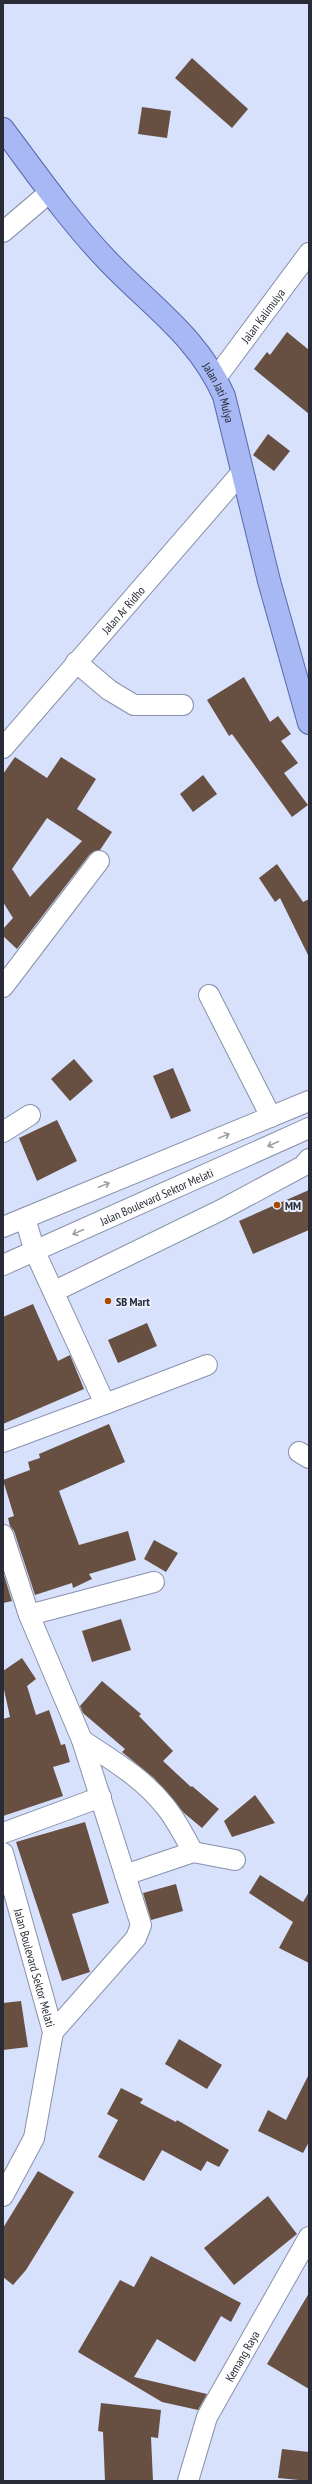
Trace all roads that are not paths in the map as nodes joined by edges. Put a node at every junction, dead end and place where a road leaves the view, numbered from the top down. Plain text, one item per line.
1 (3, 129) edge
2 (50, 192) junction
3 (3, 232) edge
4 (309, 254) edge
5 (216, 378) junction
6 (242, 472) junction
7 (76, 662) junction
8 (183, 705) dead end
9 (309, 723) edge
10 (3, 748) edge
11 (99, 861) dead end
12 (3, 987) edge
13 (209, 995) dead end
14 (309, 1101) edge
15 (30, 1115) dead end
16 (271, 1116) junction
17 (309, 1128) edge
18 (3, 1132) edge
19 (309, 1159) edge
20 (25, 1218) junction
21 (3, 1227) edge
22 (35, 1252) junction
23 (3, 1265) edge
24 (55, 1291) junction
25 (207, 1365) dead end
26 (105, 1404) junction
27 (3, 1442) edge
28 (4, 1542) edge
29 (154, 1582) dead end
30 (29, 1615) junction
31 (82, 1740) junction
32 (101, 1797) junction
33 (3, 1833) edge
34 (193, 1852) junction
35 (3, 1853) edge
36 (234, 1860) dead end
37 (125, 1875) junction
38 (53, 2032) junction
39 (3, 2196) edge
40 (309, 2237) edge
41 (188, 2481) edge

1 - 2 main road, Jalan Jati Mulya
2 - 3 street
2 - 5 main road, Jalan Jati Mulya
4 - 5 street, Jalan Kalimulya
5 - 6 main road, Jalan Jati Mulya
6 - 7 street, Jalan Ar Ridho
6 - 9 main road, Jalan Jati Mulya
7 - 8 street
7 - 10 street, Jalan Ar Ridho
11 - 12 street
13 - 16 street
14 - 16 street
15 - 18 street
20 -> 16 street
17 -> 22 street, Jalan Boulevard Sektor Melati
19 - 24 street
20 - 21 street
20 - 22 street
22 - 23 street, Jalan Boulevard Sektor Melati
22 - 24 street
24 - 26 street
25 - 26 street
26 - 27 street
28 - 30 street
29 - 30 street
30 - 31 street
31 - 32 street
31 - 34 street
32 - 33 street
32 - 37 street
34 - 36 street
34 - 37 street
35 - 38 street, Jalan Boulevard Sektor Melati
37 - 38 street
38 - 39 street, Jalan Boulevard Sektor Melati
40 - 41 street, Kemang Raya

